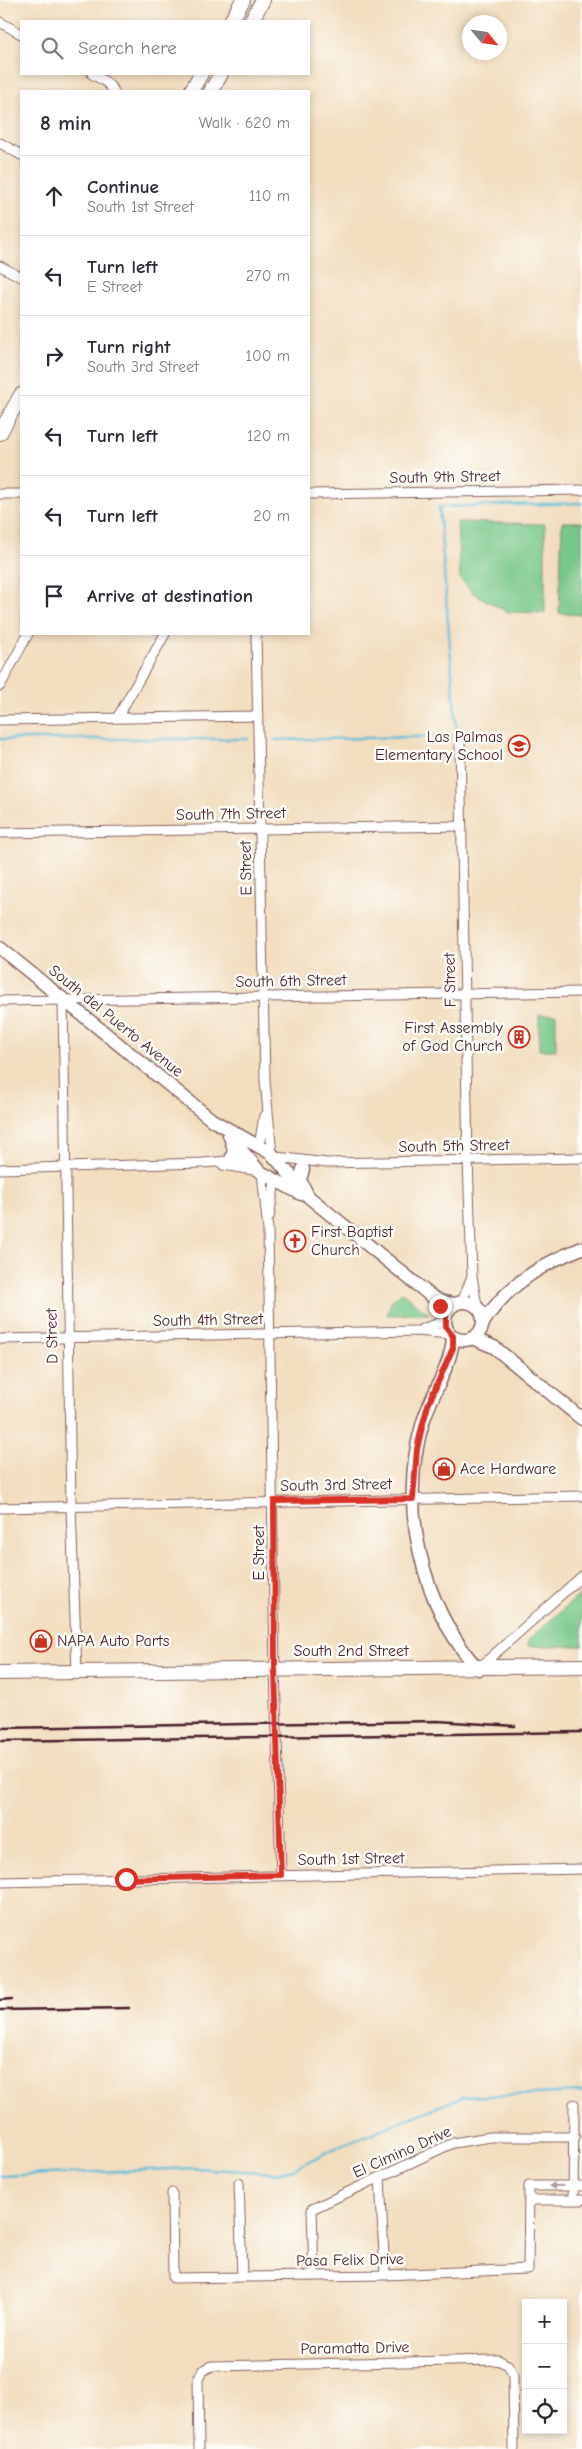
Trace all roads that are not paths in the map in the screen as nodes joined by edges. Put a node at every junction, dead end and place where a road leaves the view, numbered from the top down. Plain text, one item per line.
1 (243, 0) edge
2 (263, 0) edge
3 (232, 20) edge
4 (252, 20) edge
5 (0, 22) edge
6 (20, 33) edge
7 (94, 75) edge
8 (200, 75) edge
9 (220, 75) edge
10 (113, 90) edge
11 (192, 90) edge
12 (212, 90) edge
13 (0, 143) edge
14 (20, 154) edge
15 (0, 266) edge
16 (20, 276) edge
17 (20, 397) edge
18 (0, 434) edge
19 (582, 490) edge
20 (0, 494) edge
21 (20, 494) edge
22 (310, 494) edge
23 (27, 635) edge
24 (164, 635) edge
25 (256, 635) edge
26 (0, 686) edge
27 (258, 716) junction
28 (117, 718) junction
29 (0, 720) edge
30 (460, 743) dead end
31 (462, 826) junction
32 (260, 828) junction
33 (0, 833) edge
34 (0, 948) edge
35 (582, 992) edge
36 (465, 993) junction
37 (264, 996) junction
38 (63, 999) junction
39 (0, 1001) edge
40 (266, 1101) junction
41 (212, 1120) junction
42 (229, 1135) junction
43 (258, 1145) junction
44 (274, 1155) junction
45 (249, 1157) junction
46 (582, 1158) edge
47 (468, 1160) junction
48 (231, 1161) junction
49 (328, 1163) junction
50 (203, 1164) junction
51 (64, 1168) junction
52 (303, 1169) junction
53 (0, 1170) edge
54 (286, 1171) junction
55 (260, 1172) junction
56 (276, 1182) junction
57 (314, 1201) junction
58 (268, 1230) junction
59 (582, 1248) edge
60 (472, 1276) junction
61 (431, 1296) junction
62 (504, 1296) junction
63 (458, 1303) junction
64 (477, 1307) junction
65 (445, 1319) junction
66 (482, 1326) junction
67 (417, 1331) junction
68 (270, 1334) junction
69 (452, 1335) junction
70 (68, 1338) junction
71 (0, 1339) edge
72 (469, 1339) junction
73 (494, 1347) junction
74 (447, 1364) junction
75 (582, 1419) edge
76 (582, 1496) edge
77 (413, 1499) junction
78 (274, 1501) junction
79 (71, 1507) junction
80 (0, 1508) edge
81 (582, 1576) edge
82 (582, 1666) edge
83 (275, 1669) junction
84 (478, 1669) junction
85 (77, 1672) junction
86 (0, 1673) edge
87 (582, 1869) edge
88 (281, 1875) junction
89 (0, 1882) edge
90 (574, 2104) dead end
91 (575, 2137) junction
92 (380, 2177) junction
93 (239, 2183) dead end
94 (578, 2186) edge
95 (172, 2193) dead end
96 (529, 2200) junction
97 (578, 2200) edge
98 (385, 2275) junction
99 (314, 2276) junction
100 (242, 2277) junction
101 (199, 2449) edge
102 (514, 2449) edge

1 - 3 main road
2 - 4 main road
5 - 6 street
7 - 10 street
8 - 11 main road
9 - 12 main road
13 - 14 street
15 - 16 street
17 - 18 main road
19 - 22 street, South 9th Street
20 - 21 street
23 - 26 street
24 - 28 street
25 - 27 street, E Street
27 - 28 street
27 - 32 street, E Street
28 - 29 street
30 - 31 street, F Street
31 - 32 street, South 7th Street
31 - 36 street, F Street
32 - 33 street, South 7th Street
32 - 37 street, E Street
34 - 38 street, South del Puerto Avenue
35 - 36 street, South 6th Street
36 - 37 street, South 6th Street
36 - 47 street, F Street
37 - 38 street, South 6th Street
37 - 40 street, E Street
38 - 39 street, South 6th Street
38 - 41 street, South del Puerto Avenue
38 - 51 street, D Street
40 - 43 street, E Street
40 - 44 street, E Street
41 - 42 street, South del Puerto Avenue
41 - 43 street, South del Puerto Avenue
42 - 45 street, South del Puerto Avenue
42 - 48 street
43 - 44 street, South del Puerto Avenue
43 - 45 street
44 - 49 street, South 5th Street
44 - 54 street, South del Puerto Avenue
45 - 48 street
45 - 55 street, South del Puerto Avenue
46 - 47 street, South 5th Street
47 - 49 street, South 5th Street
47 - 60 street, F Street
48 - 50 street
49 - 52 street, South 5th Street
50 - 51 street
50 - 55 street
51 - 53 street
51 - 70 street, D Street
52 - 54 street, South 5th Street
52 - 57 street
54 - 56 street
54 - 57 street, South del Puerto Avenue
55 - 56 street, South del Puerto Avenue
55 - 58 street, E Street
56 - 57 street, South del Puerto Avenue
56 - 58 street, E Street
57 - 61 street, South del Puerto Avenue
58 - 68 street, E Street
59 - 62 street
60 - 63 street, F Street
60 - 64 street, F Street
61 - 63 street, South del Puerto Avenue
61 - 65 street, South del Puerto Avenue
62 - 64 street
62 - 66 street
63 - 64 street
63 - 65 street
64 - 66 street
65 - 67 street, South 4th Street
65 - 69 street
66 - 72 street
66 - 73 street
67 - 68 street, South 4th Street
67 - 69 street, South 4th Street
68 - 70 street, South 4th Street
68 - 78 street, E Street
69 - 72 street
69 - 74 street
70 - 71 street, South 4th Street
70 - 79 street, D Street
72 - 73 street
72 - 74 street
73 - 75 street
74 - 77 street
76 - 77 street, South 3rd Street
77 - 78 street, South 3rd Street
77 - 84 street
78 - 79 street, South 3rd Street
78 - 83 street, E Street
79 - 80 street, South 3rd Street
79 - 85 street, D Street
81 - 84 street
82 - 84 main road, South 2nd Street
83 - 84 main road, South 2nd Street
83 - 85 main road, South 2nd Street
83 - 88 street, E Street
85 - 86 main road, South 2nd Street
87 - 88 street, South 1st Street
88 - 89 street, South 1st Street
90 - 91 street
91 - 92 street, El Cimino Drive
91 - 94 street
92 - 98 street
92 - 99 street, El Cimino Drive
93 - 100 street
94 -> 96 street
94 - 97 street
95 - 100 street, Pasa Felix Drive
96 - 97 street
96 - 98 street, Pasa Felix Drive
98 - 99 street, Pasa Felix Drive
99 - 100 street, Pasa Felix Drive
101 - 102 street, Paramatta Drive

